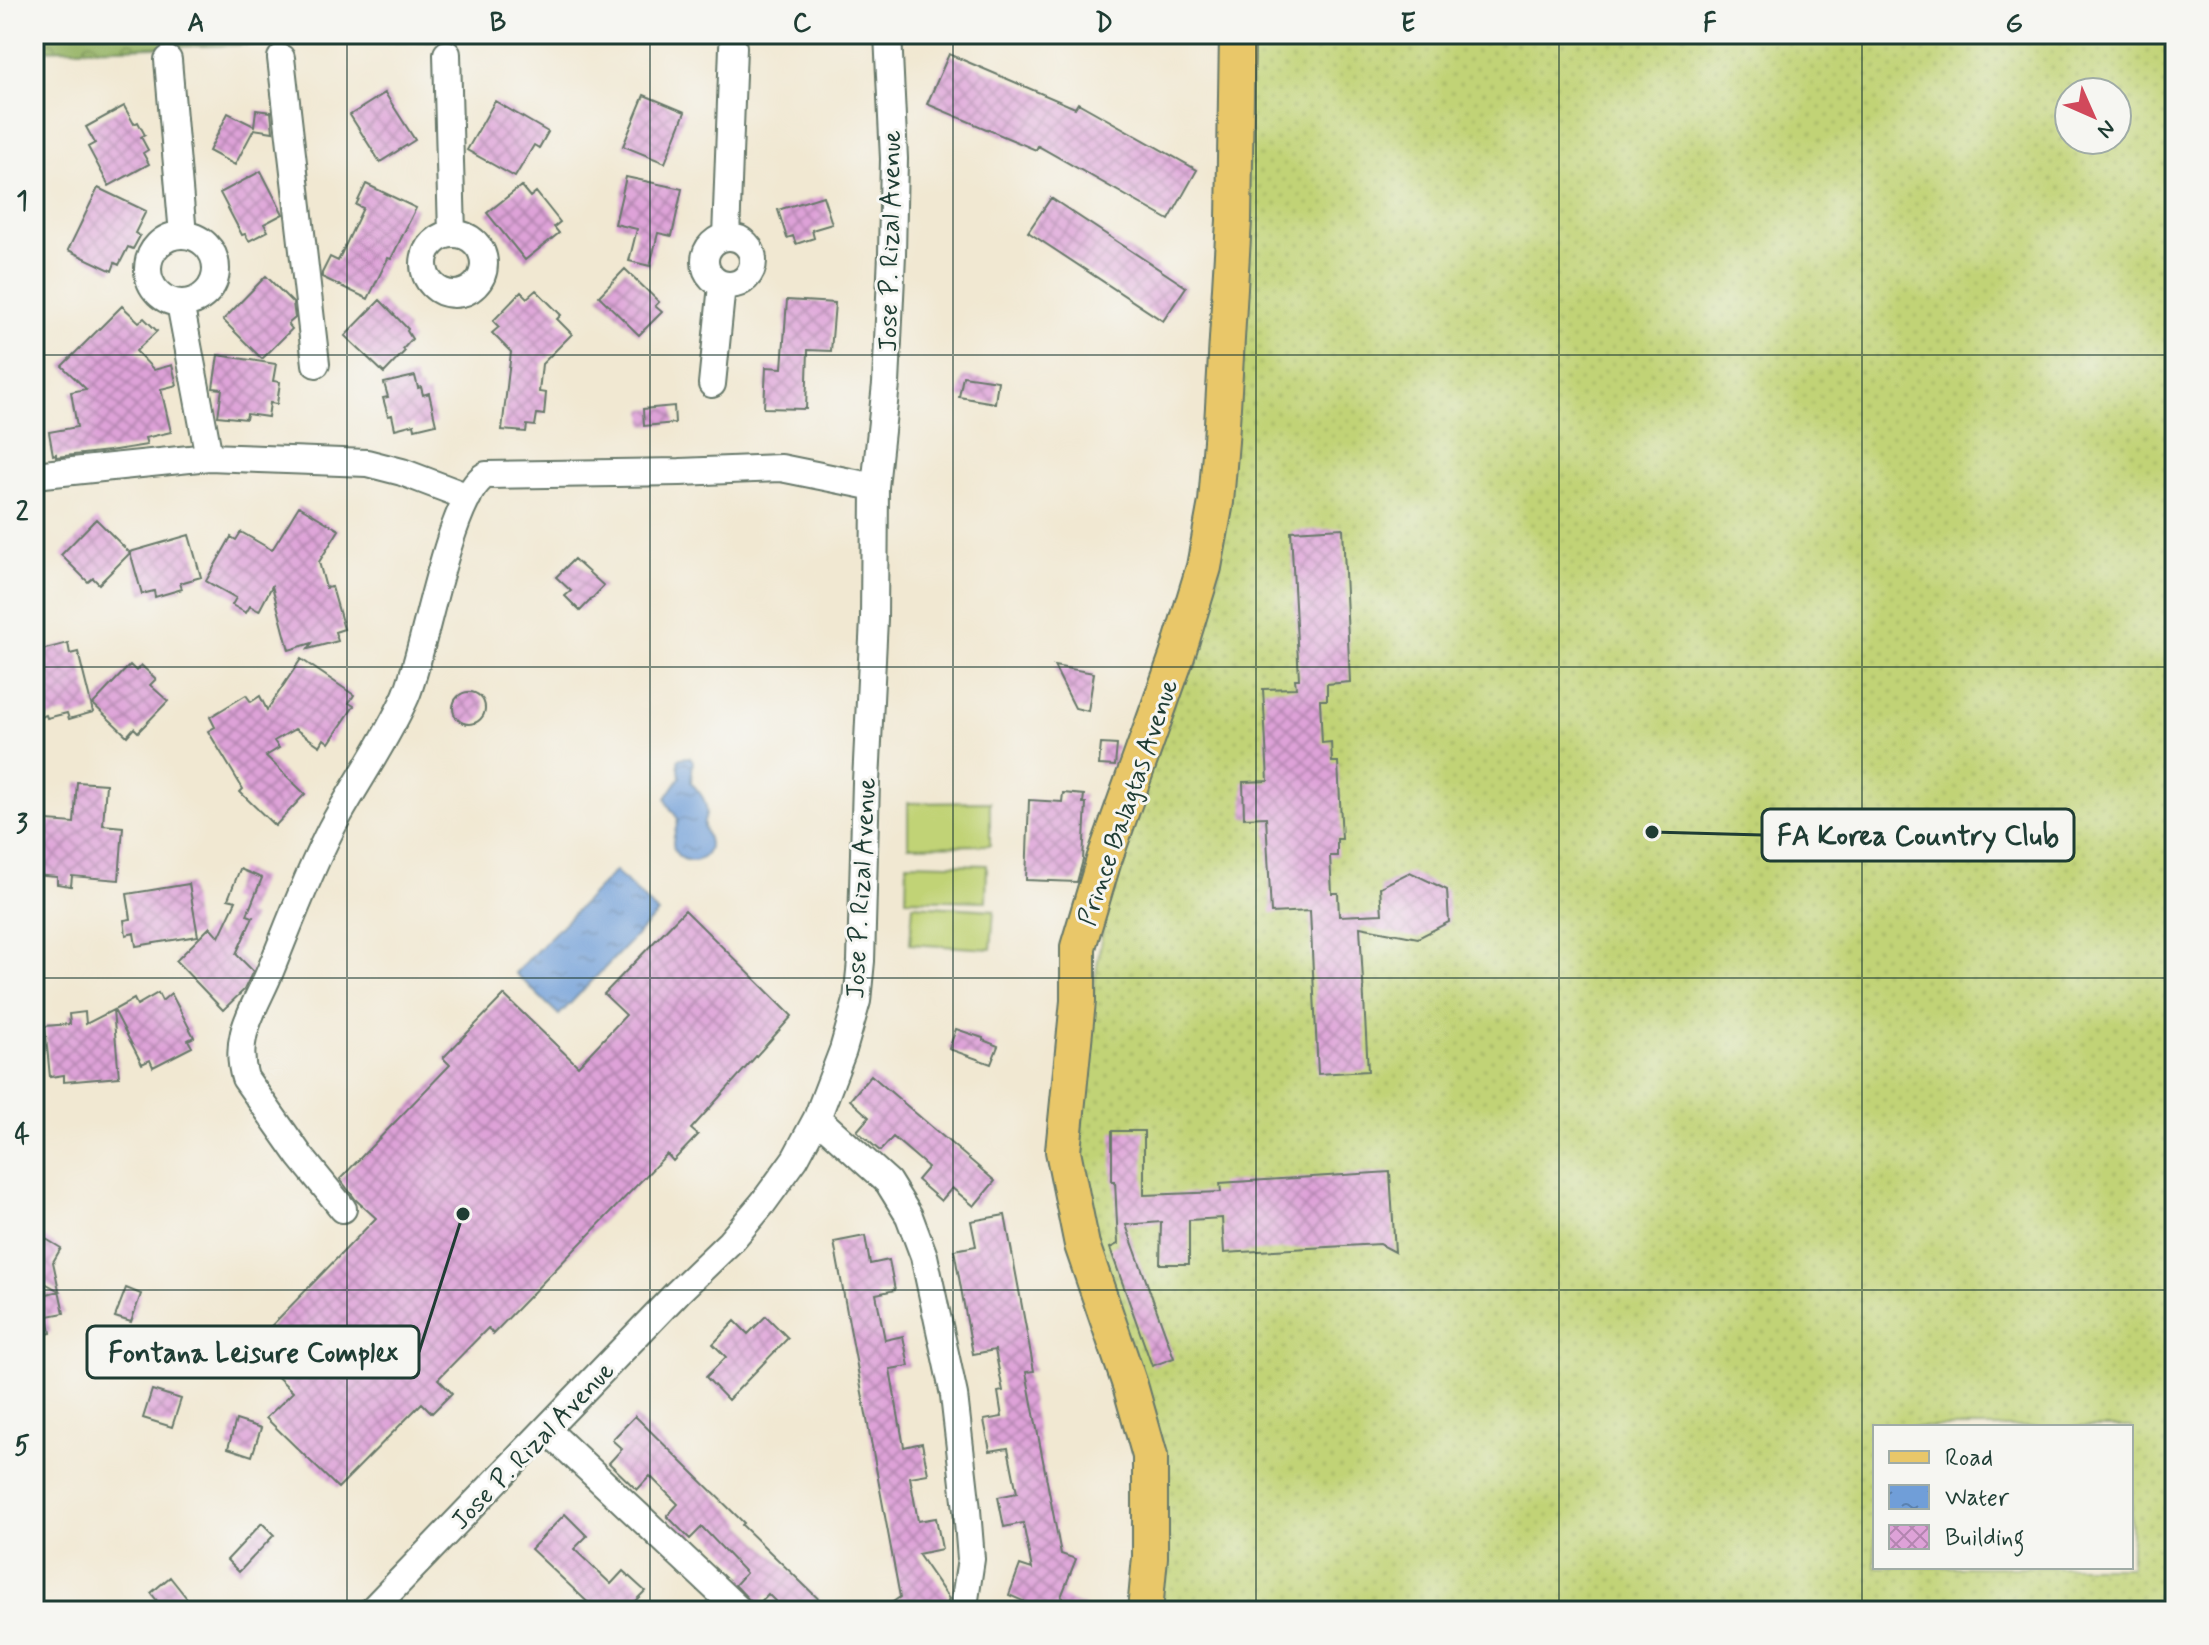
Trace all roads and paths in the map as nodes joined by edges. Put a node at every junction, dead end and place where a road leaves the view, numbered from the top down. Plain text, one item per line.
1 (888, 34) edge
2 (1237, 34) edge
3 (733, 47) dead end
4 (447, 54) dead end
5 (281, 58) dead end
6 (168, 60) dead end
7 (452, 234) dead end
8 (183, 235) junction
9 (726, 237) junction
10 (722, 285) junction
11 (180, 303) junction
12 (316, 364) dead end
13 (712, 384) dead end
14 (209, 457) junction
15 (34, 475) edge
16 (875, 487) junction
17 (468, 497) junction
18 (817, 1118) junction
19 (343, 1209) dead end
20 (547, 1430) junction
21 (377, 1609) edge
22 (740, 1611) edge
23 (961, 1611) edge
24 (1145, 1611) edge

1 - 16 street, Jose P. Rizal Avenue
2 - 24 main road, Prince Balagtas Avenue
3 - 9 street
4 - 7 street
5 - 12 street
6 - 8 street
8 - 11 street
8 - 11 street
9 - 10 street
9 - 10 street
10 - 13 street
11 - 14 street
14 - 15 street
14 - 17 street
16 - 17 street
16 - 18 street, Jose P. Rizal Avenue
17 - 19 street
18 - 20 street, Jose P. Rizal Avenue
18 - 23 street
20 - 21 street, Jose P. Rizal Avenue
20 - 22 street

